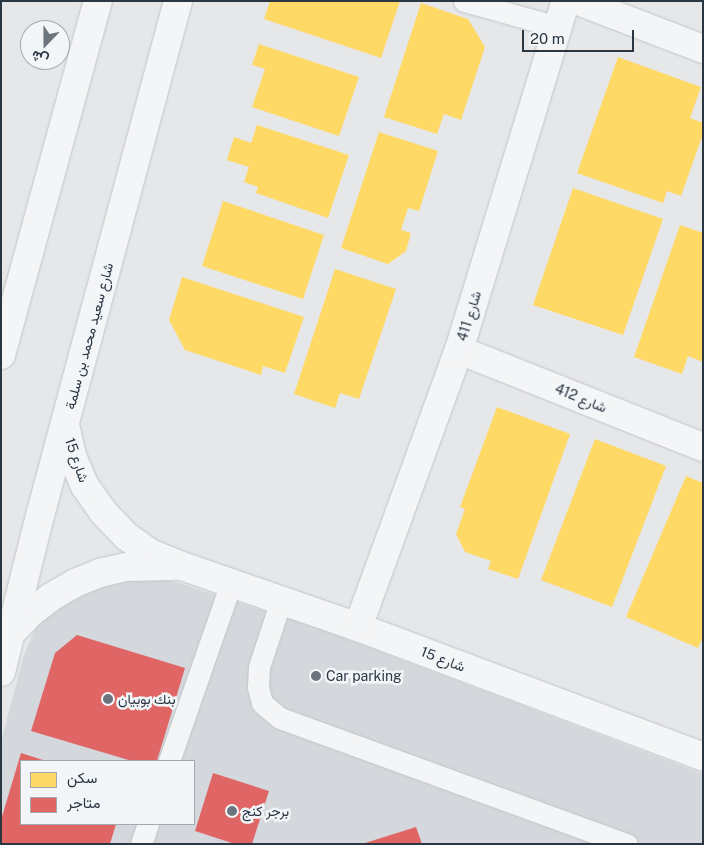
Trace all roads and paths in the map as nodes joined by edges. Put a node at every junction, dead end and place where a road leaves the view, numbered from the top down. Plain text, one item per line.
1 (98, 1) edge
2 (178, 1) edge
3 (464, 1) edge
4 (566, 1) edge
5 (578, 1) edge
6 (558, 27) junction
7 (703, 49) edge
8 (459, 350) junction
9 (1, 355) edge
10 (66, 426) junction
11 (703, 447) edge
12 (182, 566) junction
13 (231, 583) junction
14 (281, 600) junction
15 (358, 627) junction
16 (11, 633) junction
17 (1, 672) edge
18 (703, 757) edge
19 (170, 760) edge
20 (148, 825) edge
21 (141, 844) edge
22 (627, 844) edge

1 - 9 street
2 - 10 street, شارع سعيد محمد بن سلمة
3 - 6 lane
4 - 6 street, شارع 411
5 - 7 street
6 - 8 street, شارع 411
8 - 11 street, شارع 412
8 - 15 street, شارع 411
10 - 12 street, شارع 15
10 - 16 street, شارع سعيد محمد بن سلمة
12 - 13 street, شارع 15
12 - 16 street, شارع 15
13 - 14 street, شارع 15
13 - 19 lane
14 - 15 street, شارع 15
14 - 22 lane
15 - 18 street, شارع 15
16 - 17 street, شارع سعيد محمد بن سلمة
20 - 21 lane

